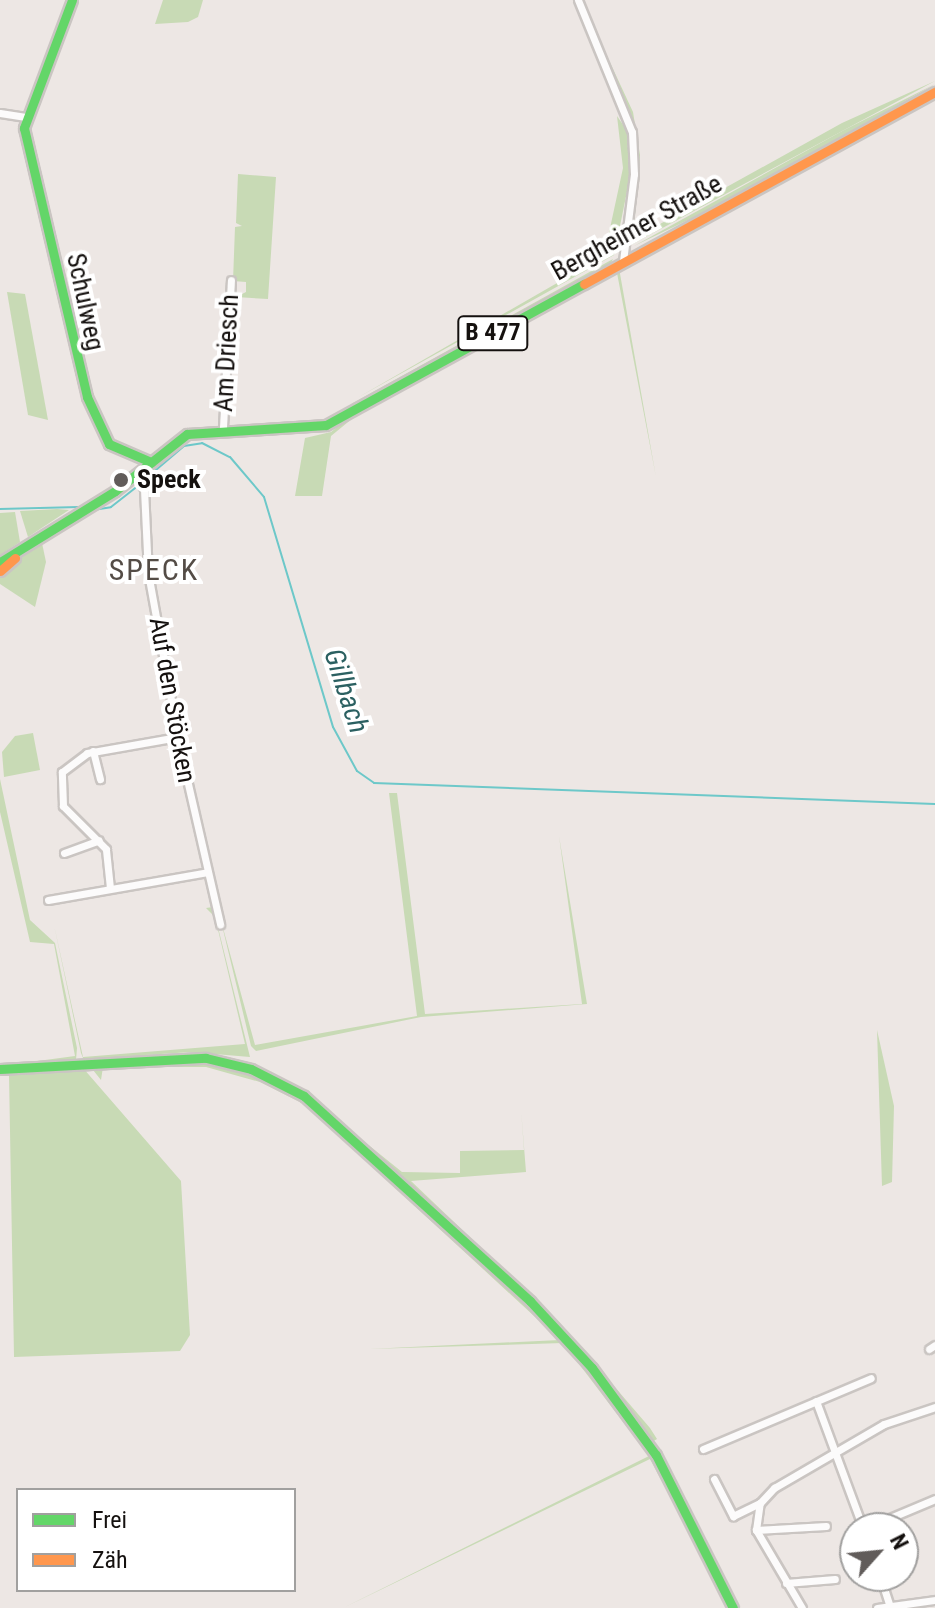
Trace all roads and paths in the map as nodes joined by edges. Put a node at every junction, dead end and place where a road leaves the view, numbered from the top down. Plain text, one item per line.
1 (72, 0) edge
2 (578, 0) edge
3 (935, 92) edge
4 (0, 113) edge
5 (26, 117) junction
6 (623, 261) junction
7 (231, 280) dead end
8 (223, 427) junction
9 (151, 462) junction
10 (136, 475) junction
11 (28, 545) junction
12 (0, 562) edge
13 (0, 571) edge
14 (178, 737) junction
15 (93, 751) junction
16 (100, 779) dead end
17 (99, 840) junction
18 (64, 853) dead end
19 (208, 872) junction
20 (110, 888) junction
21 (48, 900) dead end
22 (220, 924) dead end
23 (0, 1069) edge
24 (871, 1378) dead end
25 (816, 1401) junction
26 (935, 1407) edge
27 (703, 1449) dead end
28 (839, 1455) junction
29 (714, 1479) dead end
30 (935, 1499) edge
31 (760, 1503) junction
32 (859, 1512) edge
33 (904, 1512) edge
34 (826, 1526) dead end
35 (756, 1530) junction
36 (835, 1579) dead end
37 (786, 1583) junction
38 (935, 1600) edge
39 (891, 1606) edge
40 (733, 1608) edge
41 (802, 1608) edge
42 (877, 1608) edge

1 - 5 main road
2 - 6 street
3 - 6 main road, Bergheimer Straße / B 477
4 - 5 street
5 - 9 main road, Schulweg
6 - 8 main road, Bergheimer Straße / B 477
7 - 8 street, Am Driesch
8 - 9 main road, B 477
9 - 10 main road, B 477
10 - 11 main road, B 477
10 - 14 street, Auf den Stöcken
11 - 12 main road, B 477
11 - 13 main road, B 477
14 - 15 street
14 - 19 street, Auf den Stöcken
15 - 16 street
15 - 17 street
17 - 18 street
17 - 20 street
19 - 20 street
19 - 22 street, Auf den Stöcken
20 - 21 street
23 - 40 main road
24 - 25 street
25 - 27 street
25 - 28 street
26 - 28 street
28 - 31 street
28 - 32 street
29 - 31 street
30 - 33 street
31 - 35 street
34 - 35 street
35 - 37 street
36 - 37 street
37 - 41 street
38 - 39 street
39 - 42 street

